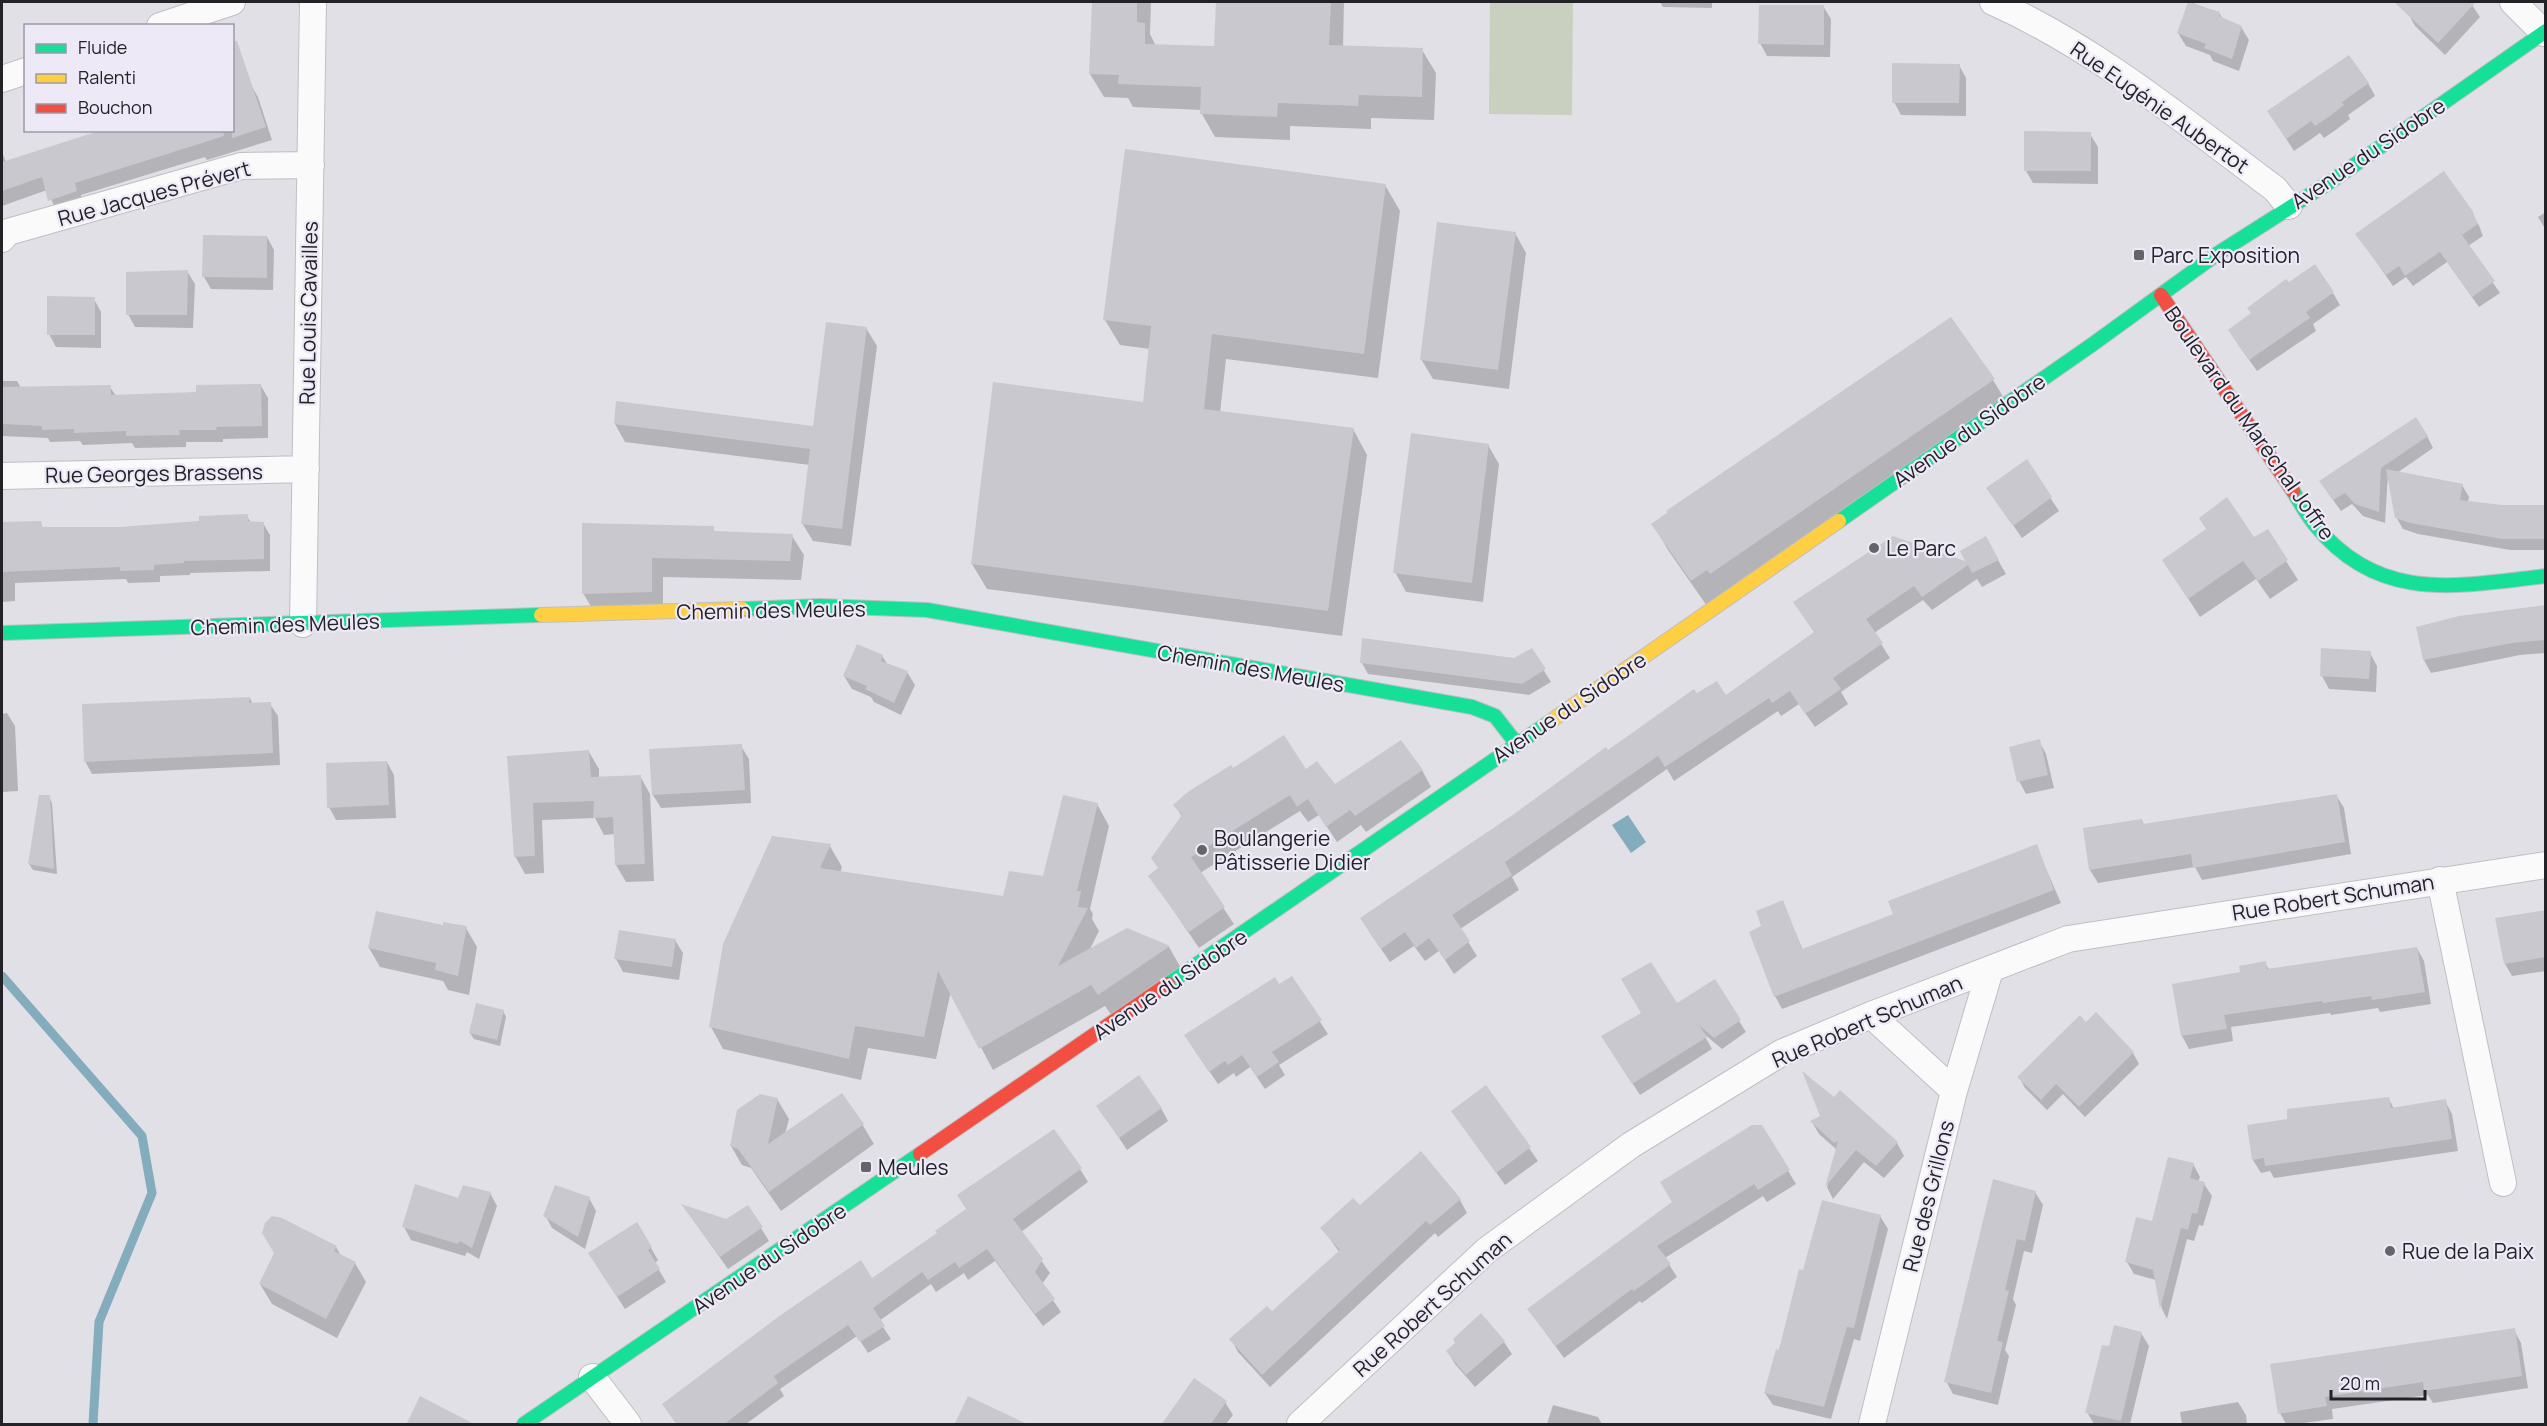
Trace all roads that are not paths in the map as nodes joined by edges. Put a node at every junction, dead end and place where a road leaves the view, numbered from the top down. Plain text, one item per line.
1 (232, 2) edge
2 (313, 2) edge
3 (1993, 2) edge
4 (2513, 2) edge
5 (166, 24) edge
6 (2545, 32) edge
7 (24, 71) edge
8 (2, 79) edge
9 (311, 165) junction
10 (2289, 206) junction
11 (2, 239) edge
12 (2161, 295) junction
13 (306, 469) junction
14 (2, 476) edge
15 (2546, 576) edge
16 (303, 624) junction
17 (2, 633) edge
18 (1516, 743) junction
19 (2546, 865) edge
20 (2440, 880) junction
21 (1990, 970) junction
22 (1871, 1015) junction
23 (1954, 1091) junction
24 (2503, 1183) dead end
25 (592, 1377) junction
26 (524, 1425) edge
27 (628, 1425) edge
28 (1300, 1425) edge
29 (1872, 1425) edge

1 - 5 street
2 - 9 street, Rue Louis Cavailles
3 - 10 street, Rue Eugénie Aubertot
4 - 6 street, Avenue du Sidobre
6 - 10 main road, Avenue du Sidobre
7 - 8 street
9 - 11 street, Rue Jacques Prévert
9 - 13 street, Rue Louis Cavailles
10 - 12 main road, Avenue du Sidobre
12 - 15 main road, Boulevard du Maréchal Joffre
12 - 18 main road, Avenue du Sidobre
13 - 14 street, Rue Georges Brassens
13 - 16 street, Rue Louis Cavailles
16 - 17 main road, Chemin des Meules
16 - 18 main road, Chemin des Meules
18 - 25 main road, Avenue du Sidobre
19 - 20 street, Rue Robert Schuman
20 - 21 street, Rue Robert Schuman
20 - 24 street
21 - 22 street, Rue Robert Schuman
21 - 23 street, Rue des Grillons
22 - 23 street
22 - 28 street, Rue Robert Schuman
23 - 29 street, Rue des Grillons
25 - 26 main road, Avenue du Sidobre
25 - 27 street

